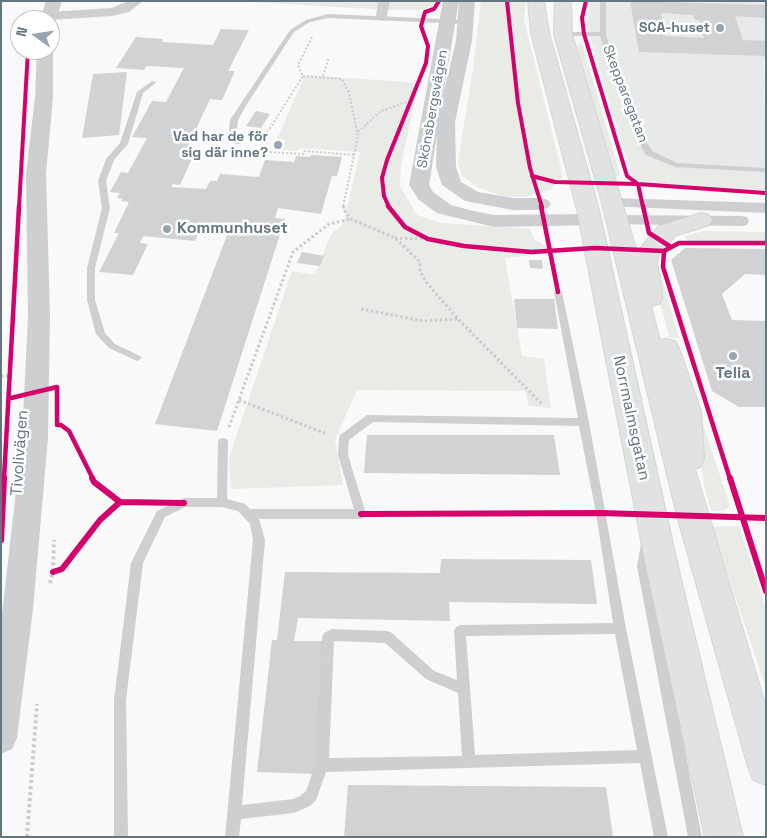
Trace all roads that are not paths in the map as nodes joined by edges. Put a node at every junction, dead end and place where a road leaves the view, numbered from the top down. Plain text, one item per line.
1 (137, 1) edge
2 (384, 1) edge
3 (451, 1) edge
4 (467, 1) edge
5 (536, 1) edge
6 (563, 1) edge
7 (603, 1) edge
8 (60, 17) edge
9 (382, 17) junction
10 (457, 22) junction
11 (563, 34) junction
12 (603, 34) junction
13 (45, 60) edge
14 (154, 82) dead end
15 (238, 142) dead end
16 (766, 170) edge
17 (766, 208) edge
18 (588, 211) junction
19 (615, 211) junction
20 (701, 220) junction
21 (766, 221) edge
22 (558, 292) dead end
23 (137, 358) dead end
24 (584, 422) junction
25 (223, 442) road end
26 (222, 502) junction
27 (247, 514) junction
28 (652, 514) junction
29 (692, 516) junction
30 (620, 628) junction
31 (464, 689) junction
32 (1, 738) edge
33 (645, 756) junction
34 (469, 762) junction
35 (322, 765) junction
36 (766, 766) edge
37 (234, 813) junction
38 (122, 837) edge
39 (232, 837) edge
40 (661, 837) edge
41 (694, 837) edge
42 (724, 837) edge

1 - 8 street
2 - 9 street
3 - 10 street, Skönsbergsvägen
4 - 10 street, Skönsbergsvägen
5 - 18 main road, Norrmalmsgatan
6 - 11 main road, Norrmalmsgatan
7 - 12 lane, Skepparegatan
9 - 10 lane
9 - 15 lane
10 - 18 street, Skönsbergsvägen
10 - 18 street, Skönsbergsvägen
11 - 12 lane
11 - 19 main road, Norrmalmsgatan
12 - 16 lane, Skepparegatan
13 - 32 street, Tivolivägen
14 - 23 lane
17 - 19 street
18 - 19 main road
18 - 28 main road, Norrmalmsgatan
19 - 20 street
19 - 29 main road, Norrmalmsgatan
20 - 21 street
20 - 29 main road
22 - 24 lane
24 - 27 lane
24 - 30 lane
25 - 26 lane
26 - 27 lane
26 - 38 lane
27 - 37 lane
28 - 41 lane
28 - 42 main road, Norrmalmsgatan
29 - 36 main road, Norrmalmsgatan
30 - 31 lane
30 - 33 lane
31 - 34 lane
31 - 35 lane
33 - 34 lane
33 - 40 lane
34 - 35 lane
35 - 37 lane
37 - 39 lane

